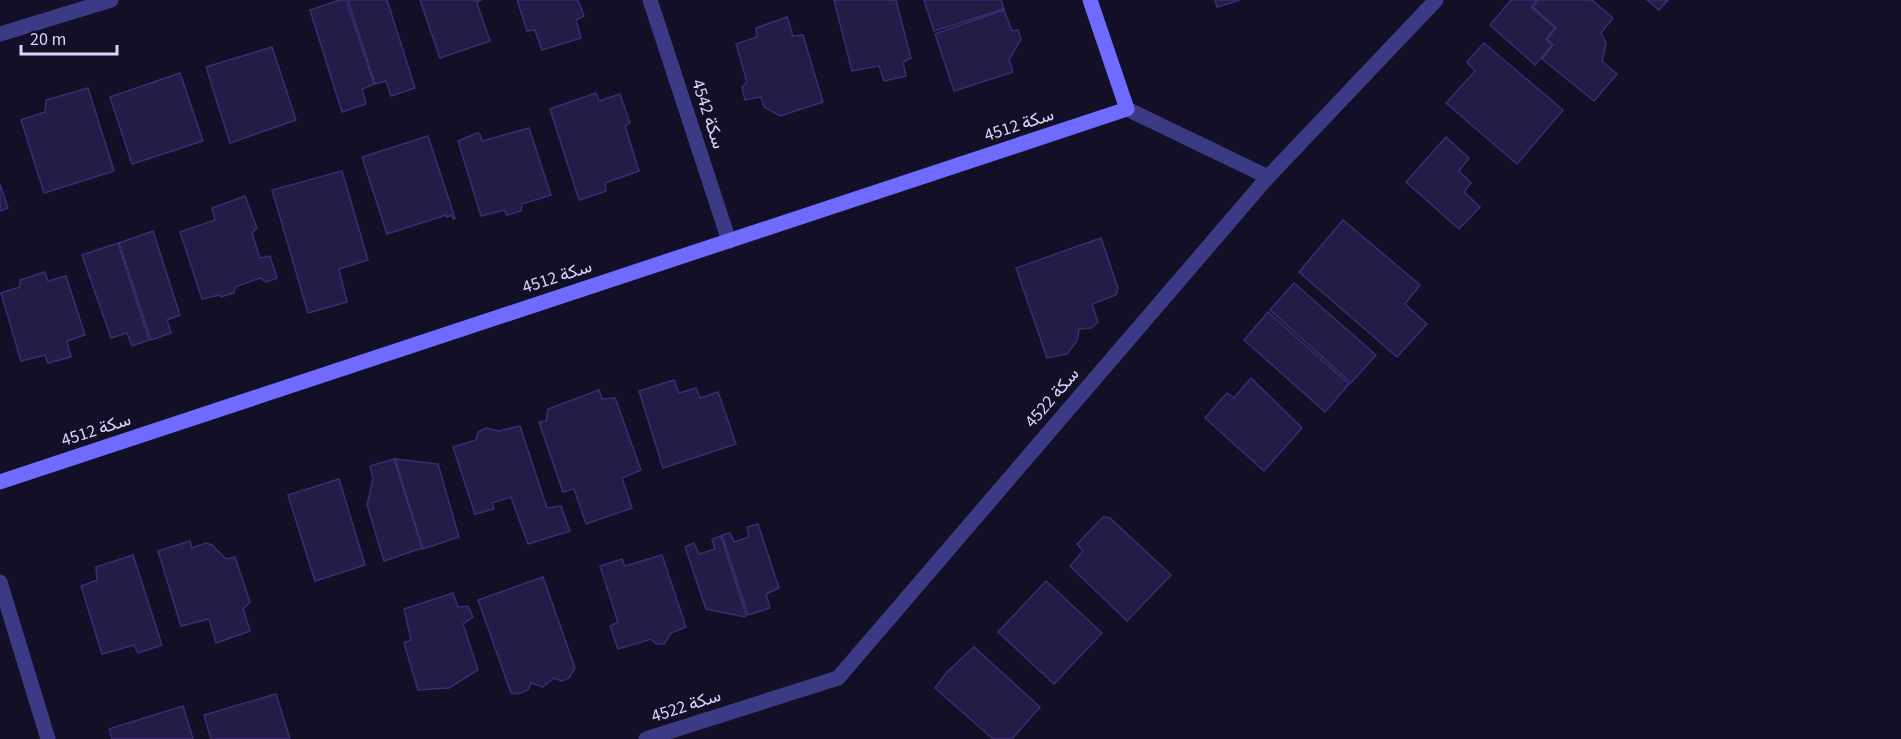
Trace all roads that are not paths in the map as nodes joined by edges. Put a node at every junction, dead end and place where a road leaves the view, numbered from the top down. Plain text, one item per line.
1 (111, 0) edge
2 (650, 0) edge
3 (1090, 0) edge
4 (1436, 0) edge
5 (0, 34) edge
6 (1127, 110) junction
7 (1268, 177) junction
8 (729, 241) junction
9 (0, 482) edge
10 (0, 582) edge
11 (48, 739) edge
12 (646, 739) edge

1 - 5 street
2 - 8 street, سكة 4542
3 - 6 street
4 - 7 street, سكة 4522
6 - 7 street
6 - 8 street, سكة 4512
7 - 12 street, سكة 4522
8 - 9 street, سكة 4512
10 - 11 street

